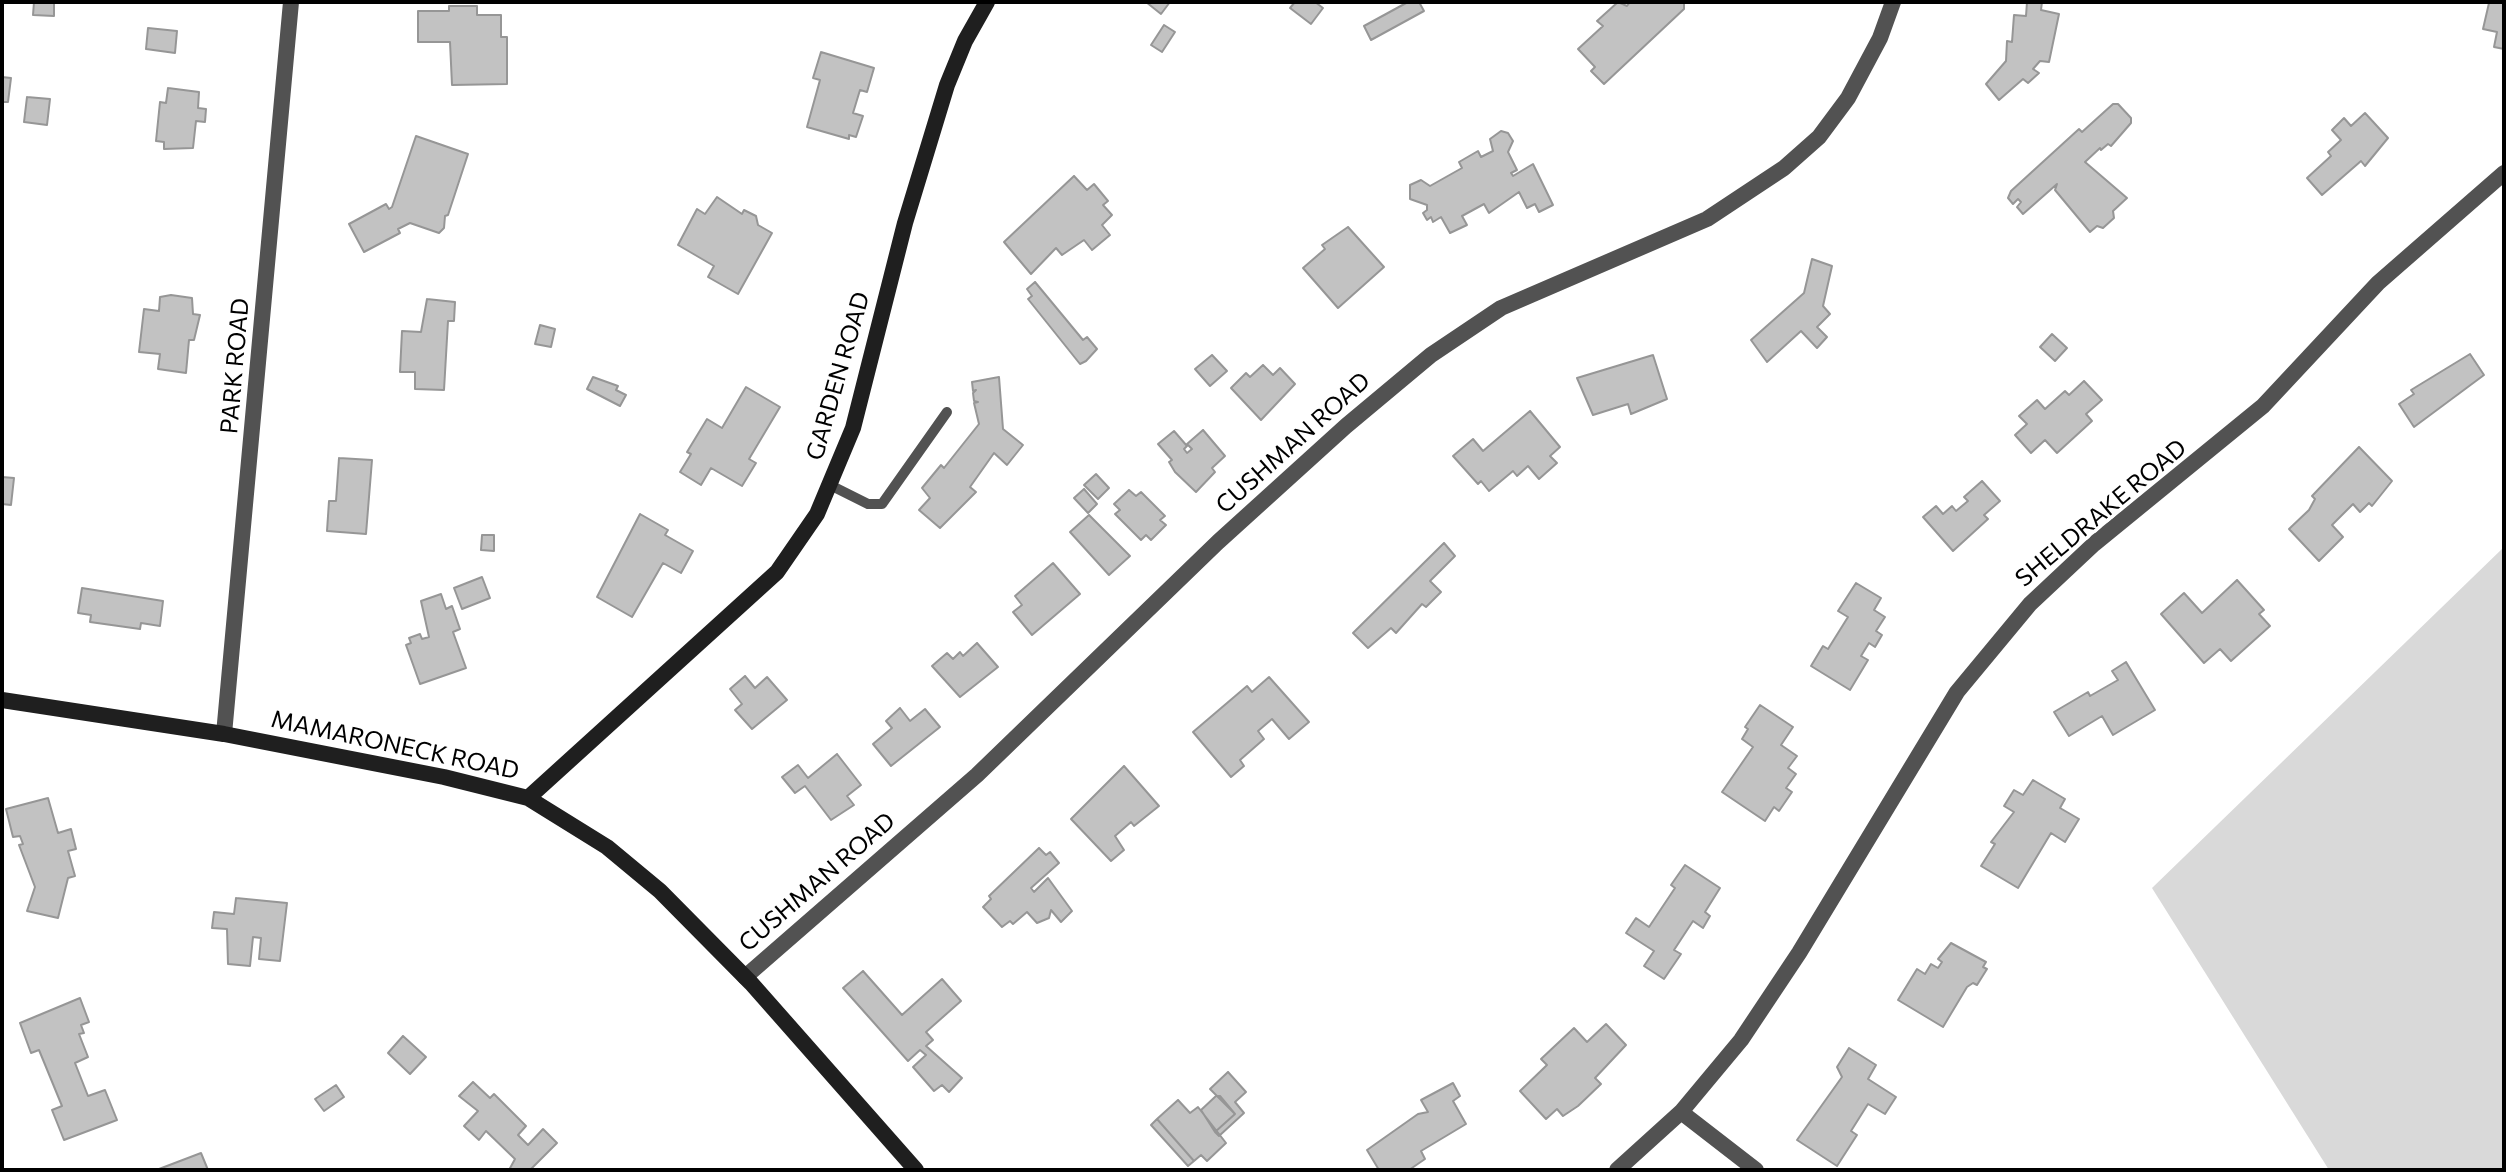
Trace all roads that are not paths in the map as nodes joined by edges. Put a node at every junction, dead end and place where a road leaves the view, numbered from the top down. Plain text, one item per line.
1 (291, 2) edge
2 (987, 2) edge
3 (1893, 2) edge
4 (2504, 173) edge
5 (947, 412) dead end
6 (830, 485) junction
7 (2, 700) edge
8 (224, 734) junction
9 (528, 798) junction
10 (745, 977) junction
11 (1681, 1112) junction
12 (916, 1170) edge
13 (1617, 1170) edge
14 (1756, 1170) edge

1 - 8 street, PARK ROAD
2 - 6 street, GARDEN ROAD
3 - 10 street, CUSHMAN ROAD
4 - 11 street, SHELDRAKE ROAD
5 - 6 lane
6 - 9 street, GARDEN ROAD
7 - 8 street, MAMARONECK ROAD
8 - 9 street, MAMARONECK ROAD
9 - 10 street, MAMARONECK ROAD
10 - 12 street, MAMARONECK ROAD
11 - 13 street, SHELDRAKE ROAD
11 - 14 street

